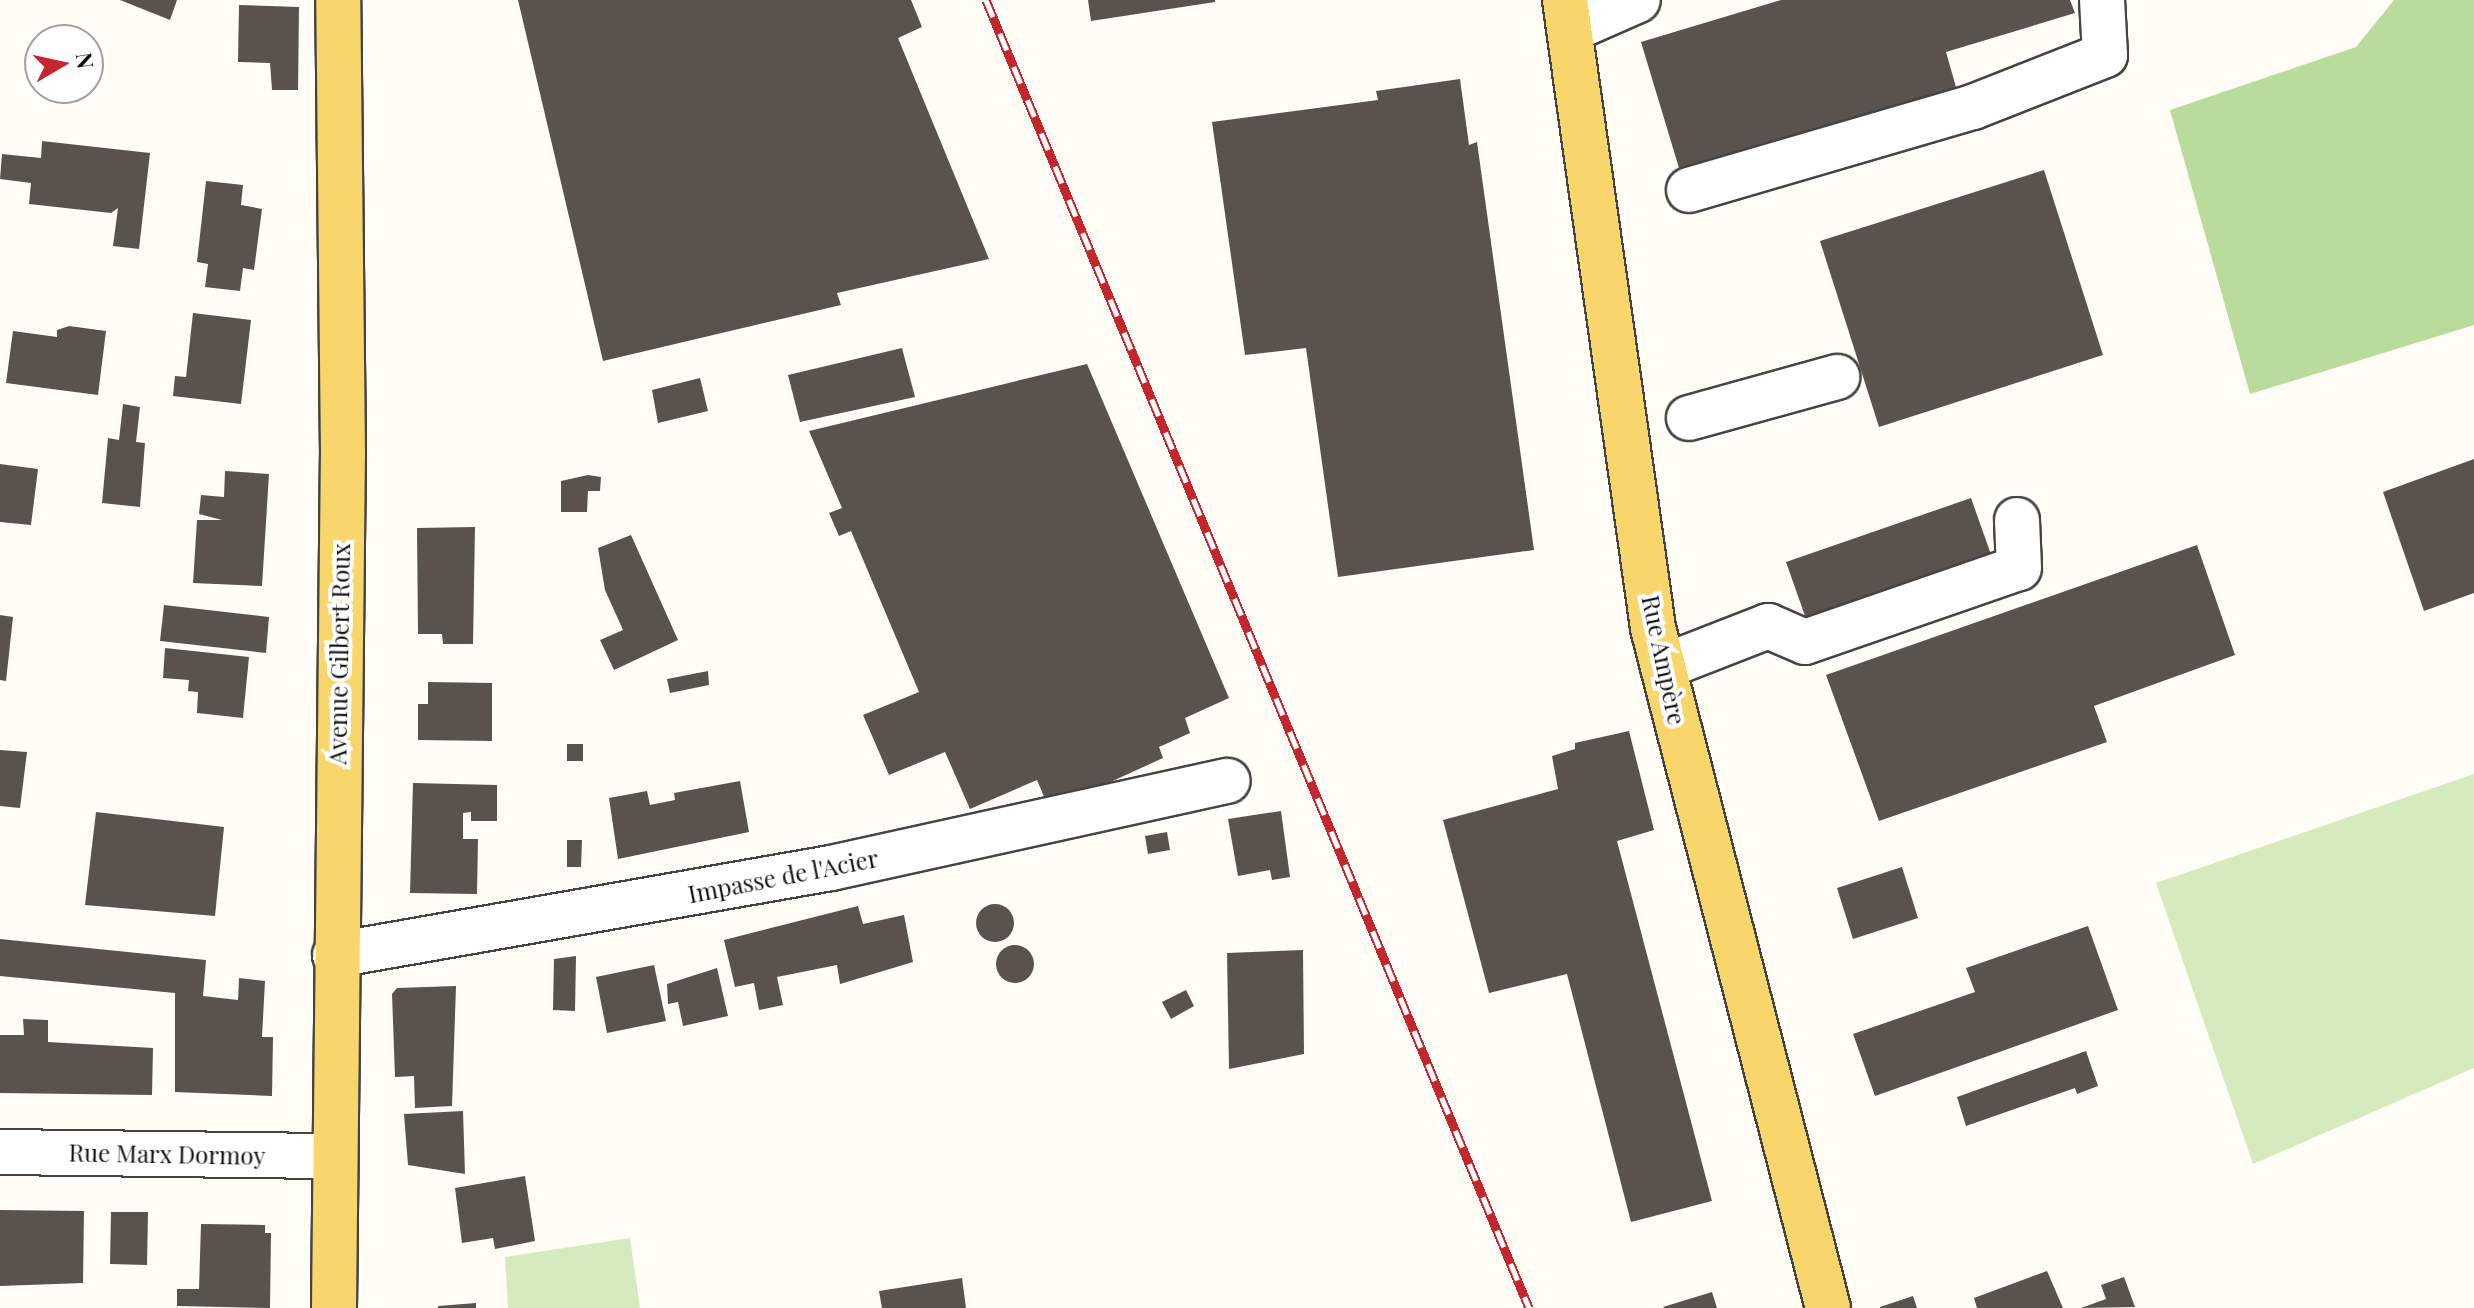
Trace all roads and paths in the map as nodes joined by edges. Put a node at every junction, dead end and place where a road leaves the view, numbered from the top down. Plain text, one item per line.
1 (338, 0) edge
2 (1638, 0) edge
3 (2102, 0) edge
4 (1567, 15) edge
5 (1689, 190) dead end
6 (1837, 377) dead end
7 (1689, 418) dead end
8 (2017, 520) dead end
9 (1663, 667) junction
10 (1228, 781) dead end
11 (335, 955) junction
12 (0, 1152) edge
13 (335, 1156) junction
14 (334, 1308) edge
15 (1828, 1308) edge

1 - 11 main road, Avenue Gilbert Roux
2 - 4 street
3 - 5 street
4 - 9 main road, Rue Ampère
6 - 7 street
8 - 9 street
9 - 15 main road, Rue Ampère
10 - 11 street, Impasse de l'Acier
11 - 13 main road, Avenue Gilbert Roux
12 - 13 street, Rue Marx Dormoy
13 - 14 main road, Avenue Gilbert Roux

